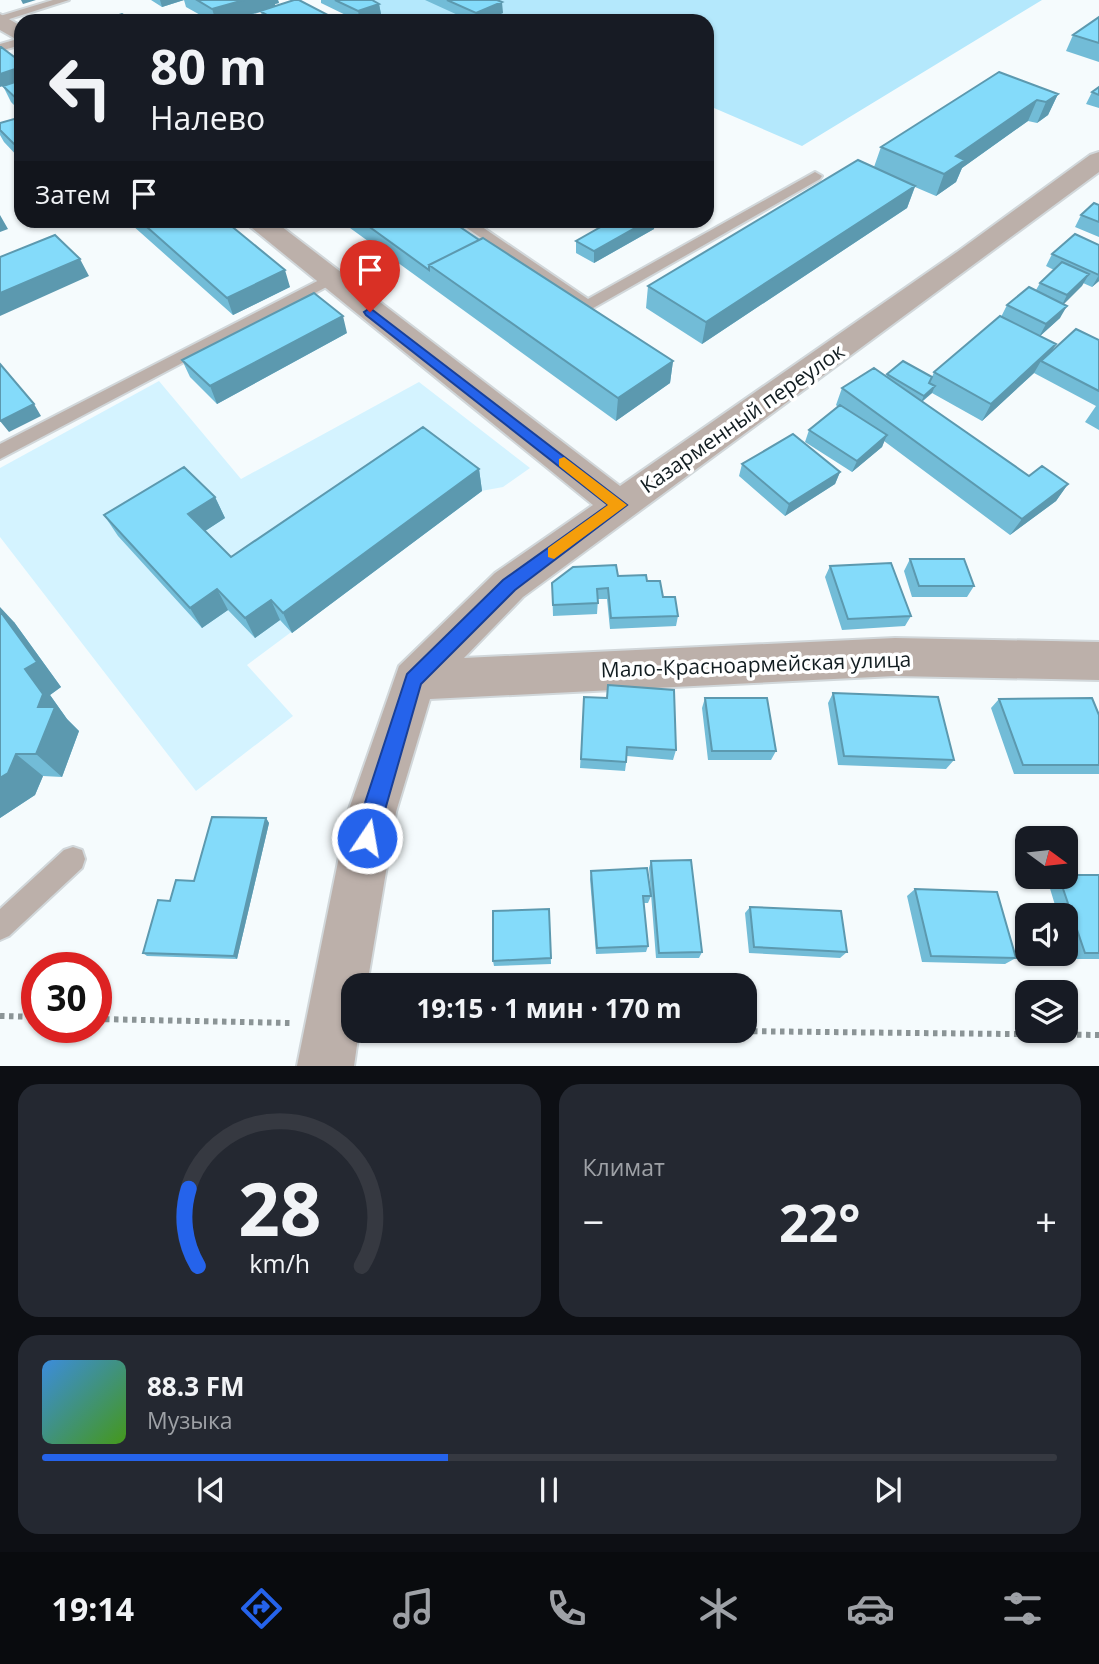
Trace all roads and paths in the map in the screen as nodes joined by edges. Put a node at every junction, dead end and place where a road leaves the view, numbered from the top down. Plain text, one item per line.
1 (64, 0) edge
2 (19, 14) edge
3 (0, 20) edge
4 (14, 33) edge
5 (1099, 160) edge
6 (816, 176) dead end
7 (265, 228) edge
8 (474, 228) edge
9 (329, 279) junction
10 (0, 452) edge
11 (619, 505) junction
12 (1099, 661) edge
13 (414, 680) junction
14 (73, 859) dead end
15 (0, 926) edge
16 (0, 1016) edge
17 (21, 1017) edge
18 (112, 1018) edge
19 (333, 1024) junction
20 (757, 1031) edge
21 (1099, 1035) edge
22 (325, 1066) edge

1 - 2 lane
3 - 4 street
5 - 11 street, Казарменный переулок
6 - 8 lane
7 - 9 street
9 - 10 lane
9 - 11 street
11 - 13 street, Казарменный переулок
12 - 13 street, Мало-Красноармейская улица
13 - 19 street, Казарменный переулок
14 - 15 lane
16 - 17 path
18 - 19 path
19 - 22 street, Казарменный переулок
20 - 21 path

